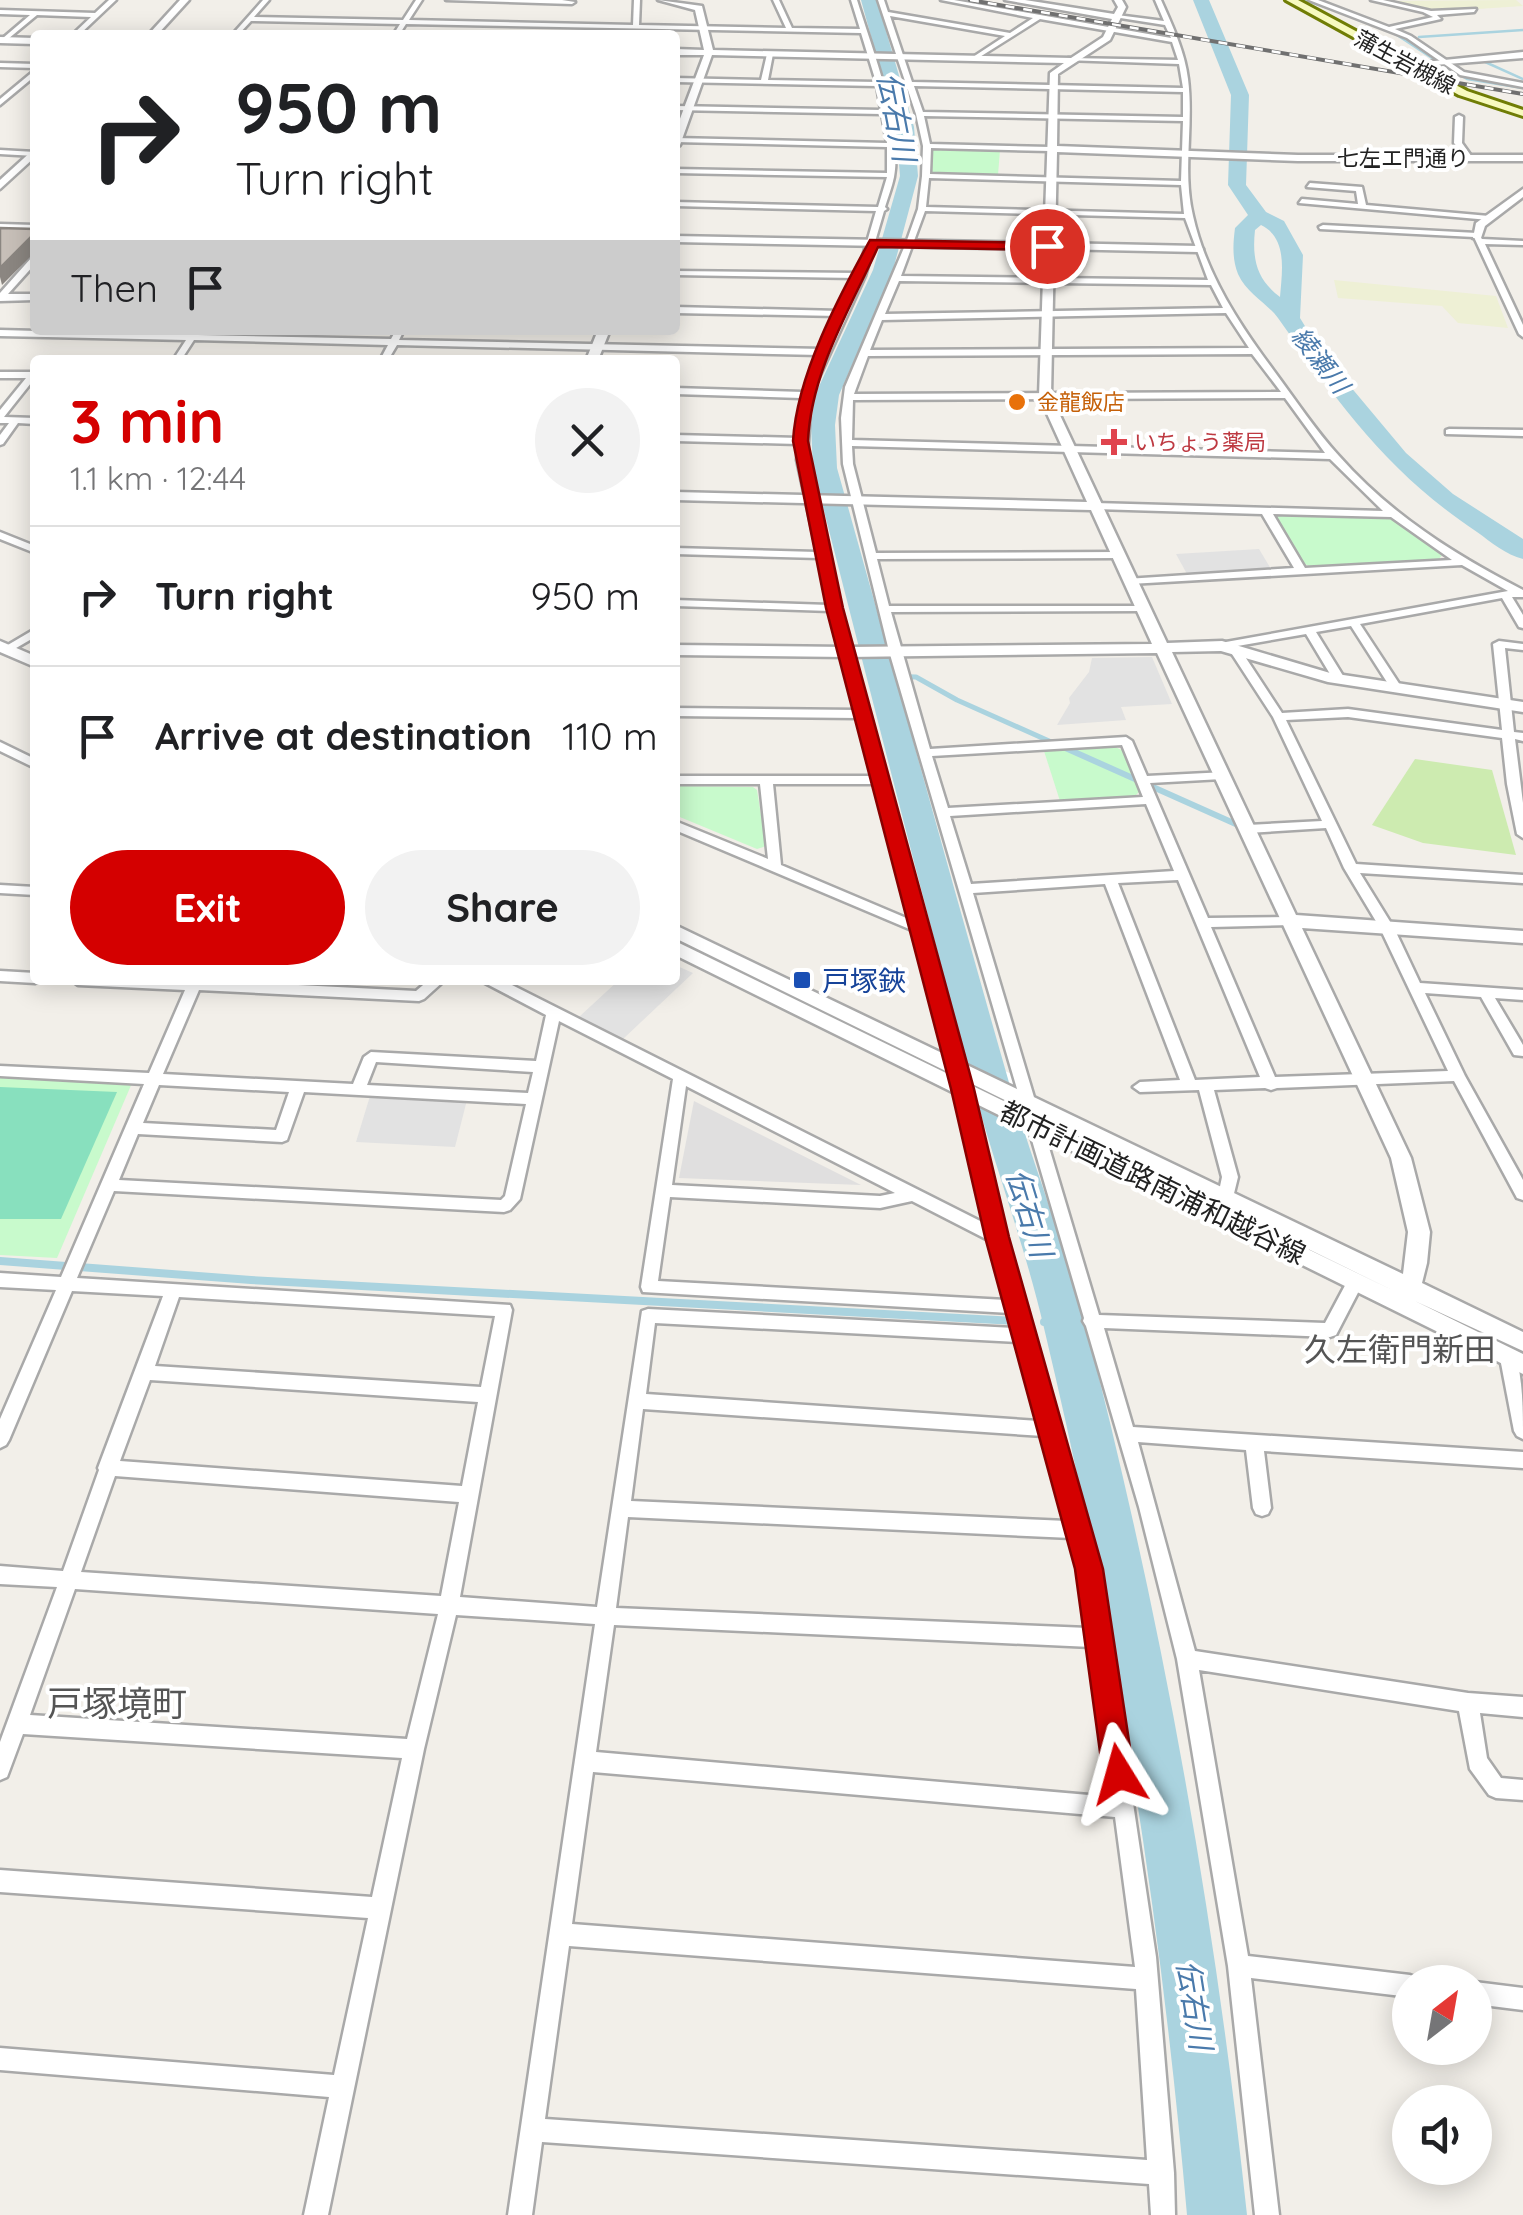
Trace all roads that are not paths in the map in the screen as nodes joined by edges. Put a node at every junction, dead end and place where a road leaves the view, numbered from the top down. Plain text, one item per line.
1 (113, 0) edge
2 (186, 0) edge
3 (266, 0) edge
4 (420, 0) edge
5 (449, 0) edge
6 (508, 0) edge
7 (637, 0) edge
8 (662, 0) edge
9 (776, 0) edge
10 (854, 0) edge
11 (882, 0) edge
12 (944, 0) edge
13 (1009, 0) edge
14 (1118, 0) edge
15 (1158, 0) edge
16 (1291, 0) edge
17 (1312, 0) edge
18 (1374, 0) edge
19 (572, 1) edge
20 (1474, 10) dead end
21 (0, 12) edge
22 (36, 13) junction
23 (1432, 13) junction
24 (887, 14) junction
25 (96, 15) junction
26 (1040, 16) junction
27 (250, 19) junction
28 (404, 22) junction
29 (1114, 23) junction
30 (1168, 23) junction
31 (560, 25) junction
32 (636, 27) junction
33 (704, 28) junction
34 (1390, 28) junction
35 (80, 30) edge
36 (157, 30) edge
37 (240, 30) edge
38 (399, 30) edge
39 (558, 30) edge
40 (790, 30) junction
41 (864, 32) junction
42 (1012, 35) junction
43 (2, 40) edge
44 (30, 41) edge
45 (1174, 41) junction
46 (680, 52) edge
47 (709, 53) junction
48 (770, 54) junction
49 (1523, 55) edge
50 (876, 56) junction
51 (901, 57) junction
52 (975, 58) junction
53 (1068, 60) junction
54 (1443, 61) junction
55 (1182, 62) junction
56 (1409, 64) junction
57 (0, 66) edge
58 (30, 69) edge
59 (30, 73) edge
60 (680, 80) edge
61 (700, 80) junction
62 (764, 82) junction
63 (880, 84) junction
64 (912, 84) junction
65 (1523, 86) edge
66 (1052, 88) junction
67 (1186, 90) junction
68 (5, 94) edge
69 (22, 94) dead end
70 (0, 103) edge
71 (680, 108) edge
72 (688, 109) junction
73 (763, 110) junction
74 (810, 111) junction
75 (886, 112) junction
76 (1523, 113) edge
77 (920, 114) junction
78 (1051, 116) junction
79 (1460, 117) dead end
80 (1186, 119) junction
81 (680, 131) edge
82 (680, 142) edge
83 (757, 142) junction
84 (806, 143) junction
85 (891, 145) junction
86 (927, 146) junction
87 (1004, 148) junction
88 (1050, 149) junction
89 (0, 152) edge
90 (1189, 152) junction
91 (30, 153) edge
92 (30, 157) edge
93 (1471, 158) junction
94 (1523, 158) edge
95 (680, 171) edge
96 (794, 173) junction
97 (891, 175) junction
98 (926, 176) junction
99 (1003, 178) junction
100 (1050, 180) junction
101 (1184, 183) junction
102 (1310, 185) dead end
103 (0, 186) edge
104 (1523, 192) edge
105 (1302, 201) dead end
106 (1315, 202) junction
107 (680, 204) edge
108 (792, 206) junction
109 (1362, 206) junction
110 (883, 208) junction
111 (922, 209) junction
112 (1048, 213) junction
113 (1188, 216) junction
114 (1488, 218) junction
115 (0, 227) edge
116 (1323, 227) dead end
117 (30, 228) edge
118 (1364, 229) junction
119 (1478, 237) junction
120 (680, 240) edge
121 (1523, 242) edge
122 (878, 243) junction
123 (906, 243) junction
124 (1047, 246) junction
125 (1198, 249) junction
126 (30, 266) edge
127 (680, 272) edge
128 (861, 276) junction
129 (898, 278) junction
130 (1047, 280) junction
131 (1214, 283) junction
132 (1, 297) edge
133 (30, 297) edge
134 (680, 310) edge
135 (1227, 310) junction
136 (843, 314) junction
137 (1046, 314) junction
138 (882, 317) junction
139 (0, 333) edge
140 (30, 333) edge
141 (1523, 334) edge
142 (219, 335) edge
143 (398, 335) edge
144 (602, 335) edge
145 (394, 342) junction
146 (598, 346) junction
147 (1254, 351) junction
148 (823, 352) junction
149 (1045, 352) junction
150 (865, 353) junction
151 (387, 355) edge
152 (594, 355) edge
153 (0, 374) edge
154 (30, 376) edge
155 (30, 381) edge
156 (680, 392) edge
157 (806, 395) junction
158 (1286, 395) junction
159 (1046, 396) junction
160 (848, 397) junction
161 (0, 418) edge
162 (16, 420) junction
163 (30, 421) edge
164 (1449, 432) dead end
165 (1523, 434) edge
166 (680, 438) edge
167 (800, 441) junction
168 (0, 442) edge
169 (846, 443) junction
170 (1067, 449) junction
171 (1333, 456) junction
172 (680, 496) edge
173 (815, 500) junction
174 (853, 501) junction
175 (1095, 506) junction
176 (1266, 511) junction
177 (1395, 514) junction
178 (0, 535) edge
179 (30, 548) edge
180 (680, 551) edge
181 (824, 555) junction
182 (1118, 555) junction
183 (871, 556) junction
184 (1465, 562) junction
185 (1301, 570) junction
186 (1130, 580) junction
187 (1516, 593) edge
188 (680, 603) edge
189 (835, 608) junction
190 (1142, 608) junction
191 (887, 610) junction
192 (1353, 621) junction
193 (1523, 625) edge
194 (1309, 630) junction
195 (0, 632) edge
196 (15, 646) edge
197 (1523, 647) edge
198 (1162, 648) junction
199 (1229, 648) junction
200 (680, 650) edge
201 (895, 650) junction
202 (847, 652) junction
203 (1339, 679) junction
204 (1396, 688) junction
205 (1515, 706) edge
206 (680, 712) edge
207 (863, 714) junction
208 (1279, 717) junction
209 (1508, 735) junction
210 (1523, 737) edge
211 (0, 746) edge
212 (928, 753) junction
213 (30, 761) edge
214 (1222, 775) junction
215 (680, 780) edge
216 (766, 780) junction
217 (881, 780) junction
218 (1142, 780) junction
219 (1518, 785) edge
220 (1150, 800) junction
221 (945, 812) junction
222 (1330, 824) junction
223 (680, 826) edge
224 (1248, 829) junction
225 (1523, 834) edge
226 (774, 867) junction
227 (1351, 868) junction
228 (1184, 875) junction
229 (1523, 879) edge
230 (1110, 881) junction
231 (965, 889) junction
232 (0, 890) edge
233 (30, 892) edge
234 (1291, 921) junction
235 (1204, 924) junction
236 (919, 928) junction
237 (1388, 928) junction
238 (680, 934) edge
239 (1523, 937) edge
240 (680, 949) edge
241 (0, 976) edge
242 (30, 978) edge
243 (194, 985) edge
244 (229, 985) edge
245 (432, 985) edge
246 (500, 985) edge
247 (1414, 987) junction
248 (1484, 992) junction
249 (1523, 995) edge
250 (554, 1012) junction
251 (1522, 1053) edge
252 (541, 1067) junction
253 (0, 1071) edge
254 (1458, 1076) junction
255 (680, 1079) junction
256 (154, 1080) junction
257 (967, 1082) junction
258 (1363, 1082) junction
259 (1271, 1085) junction
260 (298, 1087) junction
261 (1140, 1087) dead end
262 (1198, 1087) junction
263 (358, 1090) junction
264 (533, 1099) junction
265 (1027, 1111) junction
266 (133, 1128) junction
267 (1518, 1173) edge
268 (108, 1185) junction
269 (663, 1191) junction
270 (1523, 1194) edge
271 (911, 1196) junction
272 (1224, 1208) junction
273 (997, 1237) junction
274 (0, 1280) edge
275 (1356, 1283) junction
276 (66, 1284) junction
277 (173, 1291) junction
278 (1406, 1296) junction
279 (1019, 1307) junction
280 (1092, 1321) junction
281 (1027, 1336) junction
282 (1518, 1355) edge
283 (143, 1372) junction
284 (486, 1395) junction
285 (637, 1402) junction
286 (6, 1410) edge
287 (1052, 1429) junction
288 (1523, 1431) edge
289 (1125, 1434) junction
290 (0, 1440) edge
291 (1254, 1442) junction
292 (1523, 1460) edge
293 (107, 1468) junction
294 (470, 1496) junction
295 (1262, 1508) dead end
296 (622, 1509) junction
297 (1079, 1530) junction
298 (0, 1575) edge
299 (70, 1578) junction
300 (449, 1606) junction
301 (604, 1616) junction
302 (1099, 1638) junction
303 (1187, 1658) junction
304 (1468, 1703) junction
305 (1523, 1707) edge
306 (16, 1724) junction
307 (414, 1749) junction
308 (585, 1761) junction
309 (0, 1770) edge
310 (1523, 1790) edge
311 (1124, 1808) junction
312 (0, 1882) edge
313 (379, 1908) junction
314 (560, 1934) junction
315 (1239, 1966) junction
316 (1147, 1979) junction
317 (1392, 1984) edge
318 (1492, 1996) edge
319 (1523, 1999) edge
320 (0, 2058) edge
321 (342, 2086) junction
322 (533, 2130) junction
323 (1162, 2173) junction
324 (316, 2215) edge
325 (520, 2215) edge
326 (1163, 2215) edge
327 (1267, 2215) edge

1 - 25 street
2 - 36 street
3 - 27 street
4 - 28 street
5 - 6 street
6 - 19 street
7 - 32 street
8 - 33 street
9 - 40 street
10 - 41 street
11 - 24 street
12 - 26 street
13 - 29 street
14 - 29 street
15 - 30 street
16 - 56 main road, 蒲生岩槻線
17 - 34 street
18 - 23 street
19 - 31 street
20 - 23 street
21 - 22 street
22 - 25 street
22 - 43 street
23 - 34 street
24 - 42 street
24 - 51 street
25 - 35 street
26 - 29 street
26 - 42 street
27 - 28 street
27 - 37 street
28 - 31 street
28 - 38 street
29 - 30 street
29 - 45 street
29 - 53 street
30 - 45 street
31 - 32 street
31 - 39 street
32 - 33 street
33 - 40 street
33 - 47 street
34 - 54 street
40 - 41 street
41 - 50 street
42 - 52 street
43 - 44 street
45 - 55 street
46 - 47 street
47 - 48 street
47 - 61 street
48 - 50 street
48 - 62 street
49 - 54 street
50 - 51 street
50 - 63 street
51 - 52 street
51 - 64 street
52 - 53 street
53 - 55 street
53 - 66 street
54 - 56 street
54 - 65 street
55 - 67 street
56 - 76 main road, 蒲生岩槻線
57 - 58 street
59 - 68 street
60 - 61 street
61 - 62 street
61 - 72 street
62 - 63 street
63 - 75 street
64 - 66 street
64 - 77 street
66 - 67 street
66 - 78 street
67 - 80 street
68 - 69 street
68 - 70 street
71 - 72 street
72 - 73 street
72 - 81 street
73 - 74 street
73 - 83 street
74 - 75 street
74 - 84 street
75 - 85 street
77 - 78 street
77 - 86 street
78 - 80 street
78 - 88 street
79 - 93 street
80 - 90 street
82 - 83 street
83 - 84 street
84 - 85 street
85 - 97 street
86 - 87 street
86 - 98 street
87 - 88 street
87 - 99 street
88 - 90 street, 七左エ門通り
88 - 100 street
89 - 91 street
90 - 93 street, 七左エ門通り
90 - 101 street
92 - 103 street
93 - 94 street, 七左エ門通り
95 - 96 street
96 - 97 street
96 - 108 street
97 - 110 street
98 - 99 street
98 - 111 street
99 - 100 street
100 - 101 street
100 - 112 street
101 - 113 street
102 - 109 street
104 - 114 street
105 - 106 street
106 - 109 street
106 - 118 street
107 - 108 street
108 - 110 street
109 - 114 street
110 - 122 street
111 - 112 street
111 - 123 street
112 - 113 street
112 - 124 street
113 - 125 street
114 - 119 street
115 - 117 street
116 - 118 street
118 - 119 street
119 - 121 street
119 - 141 street
120 - 122 street
122 - 123 street
122 - 128 street
123 - 124 street
123 - 129 street
124 - 125 street
124 - 130 street
125 - 131 street
126 - 132 street
127 - 128 street
128 - 136 street
129 - 130 street
129 - 138 street
130 - 131 street
130 - 137 street
131 - 135 street
132 - 133 street
134 - 136 street
135 - 137 street
135 - 147 street
136 - 148 street
137 - 138 street
137 - 149 street
138 - 150 street
139 - 140 street
142 - 145 street
143 - 145 street
144 - 146 street
145 - 146 street
145 - 151 street
146 - 148 street
146 - 152 street
147 - 149 street
147 - 158 street
148 - 157 street
149 - 150 street
149 - 159 street
150 - 160 street
153 - 154 street
155 - 161 street
156 - 157 street
157 - 167 street
158 - 159 street
158 - 171 street
159 - 160 street
159 - 170 street
160 - 169 street
161 - 162 street
162 - 163 street
162 - 168 street
164 - 165 street
166 - 167 street
167 - 173 street
169 - 170 street
169 - 174 street
170 - 171 street
170 - 175 street
171 - 177 street
172 - 173 street
173 - 174 street
173 - 181 street
174 - 175 street
174 - 183 street
175 - 176 street
175 - 182 street
176 - 177 street
176 - 185 street
177 - 184 street
178 - 179 street
180 - 181 street
181 - 189 street
182 - 183 street
182 - 186 street
183 - 191 street
184 - 185 street
184 - 187 street
185 - 186 street
186 - 190 street
187 - 192 street
187 - 193 street
188 - 189 street
189 - 202 street
190 - 191 street
190 - 198 street
191 - 201 street
192 - 194 street
192 - 204 street
194 - 199 street
194 - 203 street
195 - 196 street
197 - 205 street
198 - 199 street
198 - 201 street
198 - 214 street
199 - 203 street
199 - 208 street
200 - 202 street
201 - 202 street
201 - 212 street
202 - 207 street
203 - 204 street
204 - 205 street
205 - 209 street
206 - 207 street
207 - 217 street
208 - 209 street
208 - 222 street
209 - 210 street
209 - 219 street
211 - 213 street
212 - 218 street
212 - 221 street
214 - 218 street
214 - 224 street
215 - 216 street
216 - 217 street
216 - 226 street
217 - 236 street
218 - 220 street
219 - 225 street
220 - 221 street
220 - 228 street
221 - 231 street
222 - 224 street
222 - 227 street
223 - 226 street
224 - 234 street
226 - 236 street
227 - 229 street
227 - 237 street
228 - 230 street
228 - 235 street
230 - 231 street
230 - 262 street
231 - 265 street
232 - 233 street
234 - 235 street
234 - 237 street
234 - 258 street
235 - 259 street
236 - 257 street
237 - 239 street
237 - 247 street
238 - 257 street, 都市計画道路南浦和越谷線
240 - 257 street, 都市計画道路南浦和越谷線
241 - 242 street
243 - 256 street
244 - 245 street
246 - 250 street
247 - 248 street
247 - 254 street
248 - 249 street
248 - 251 street
250 - 252 street
250 - 255 street
252 - 263 street
252 - 264 street
253 - 256 street
254 - 258 street
254 - 267 street
255 - 269 street
255 - 271 street
256 - 260 street
256 - 266 street
257 - 265 street, 都市計画道路南浦和越谷線
257 - 273 street
258 - 259 street
258 - 278 street
259 - 262 street
260 - 263 street
260 - 266 street
261 - 262 street
262 - 272 street
263 - 264 street
264 - 268 street
265 - 272 street, 都市計画道路南浦和越谷線
265 - 280 street
266 - 268 street
267 - 270 street
268 - 276 street
269 - 271 street
269 - 279 street
271 - 273 street
272 - 275 street, 都市計画道路南浦和越谷線
272 - 278 street, 都市計画道路南浦和越谷線
273 - 279 street
274 - 276 street
275 - 278 street, 都市計画道路南浦和越谷線
275 - 280 street
276 - 277 street
276 - 286 street
277 - 283 street
277 - 284 street
278 - 282 street, 都市計画道路南浦和越谷線
279 - 281 street
280 - 289 street
281 - 285 street
281 - 287 street
282 - 288 street
283 - 284 street
283 - 293 street
284 - 294 street
285 - 287 street
285 - 296 street
286 - 290 street
287 - 297 street
289 - 291 street
289 - 303 street
291 - 292 street
291 - 295 street
293 - 294 street
293 - 299 street
294 - 300 street
296 - 297 street
296 - 301 street
297 - 302 street
298 - 299 street
299 - 300 street
299 - 306 street
300 - 301 street
300 - 307 street
301 - 302 street
301 - 308 street
302 - 311 street
303 - 304 street
303 - 315 street
304 - 305 street
304 - 310 street
306 - 307 street
306 - 309 street
307 - 313 street
308 - 311 street
308 - 314 street
311 - 316 street
312 - 313 street
313 - 321 street
314 - 316 street
314 - 322 street
315 - 317 street
315 - 327 street
316 - 323 street
318 - 319 street
320 - 321 street
321 - 324 street
322 - 323 street
322 - 325 street
323 - 326 street

